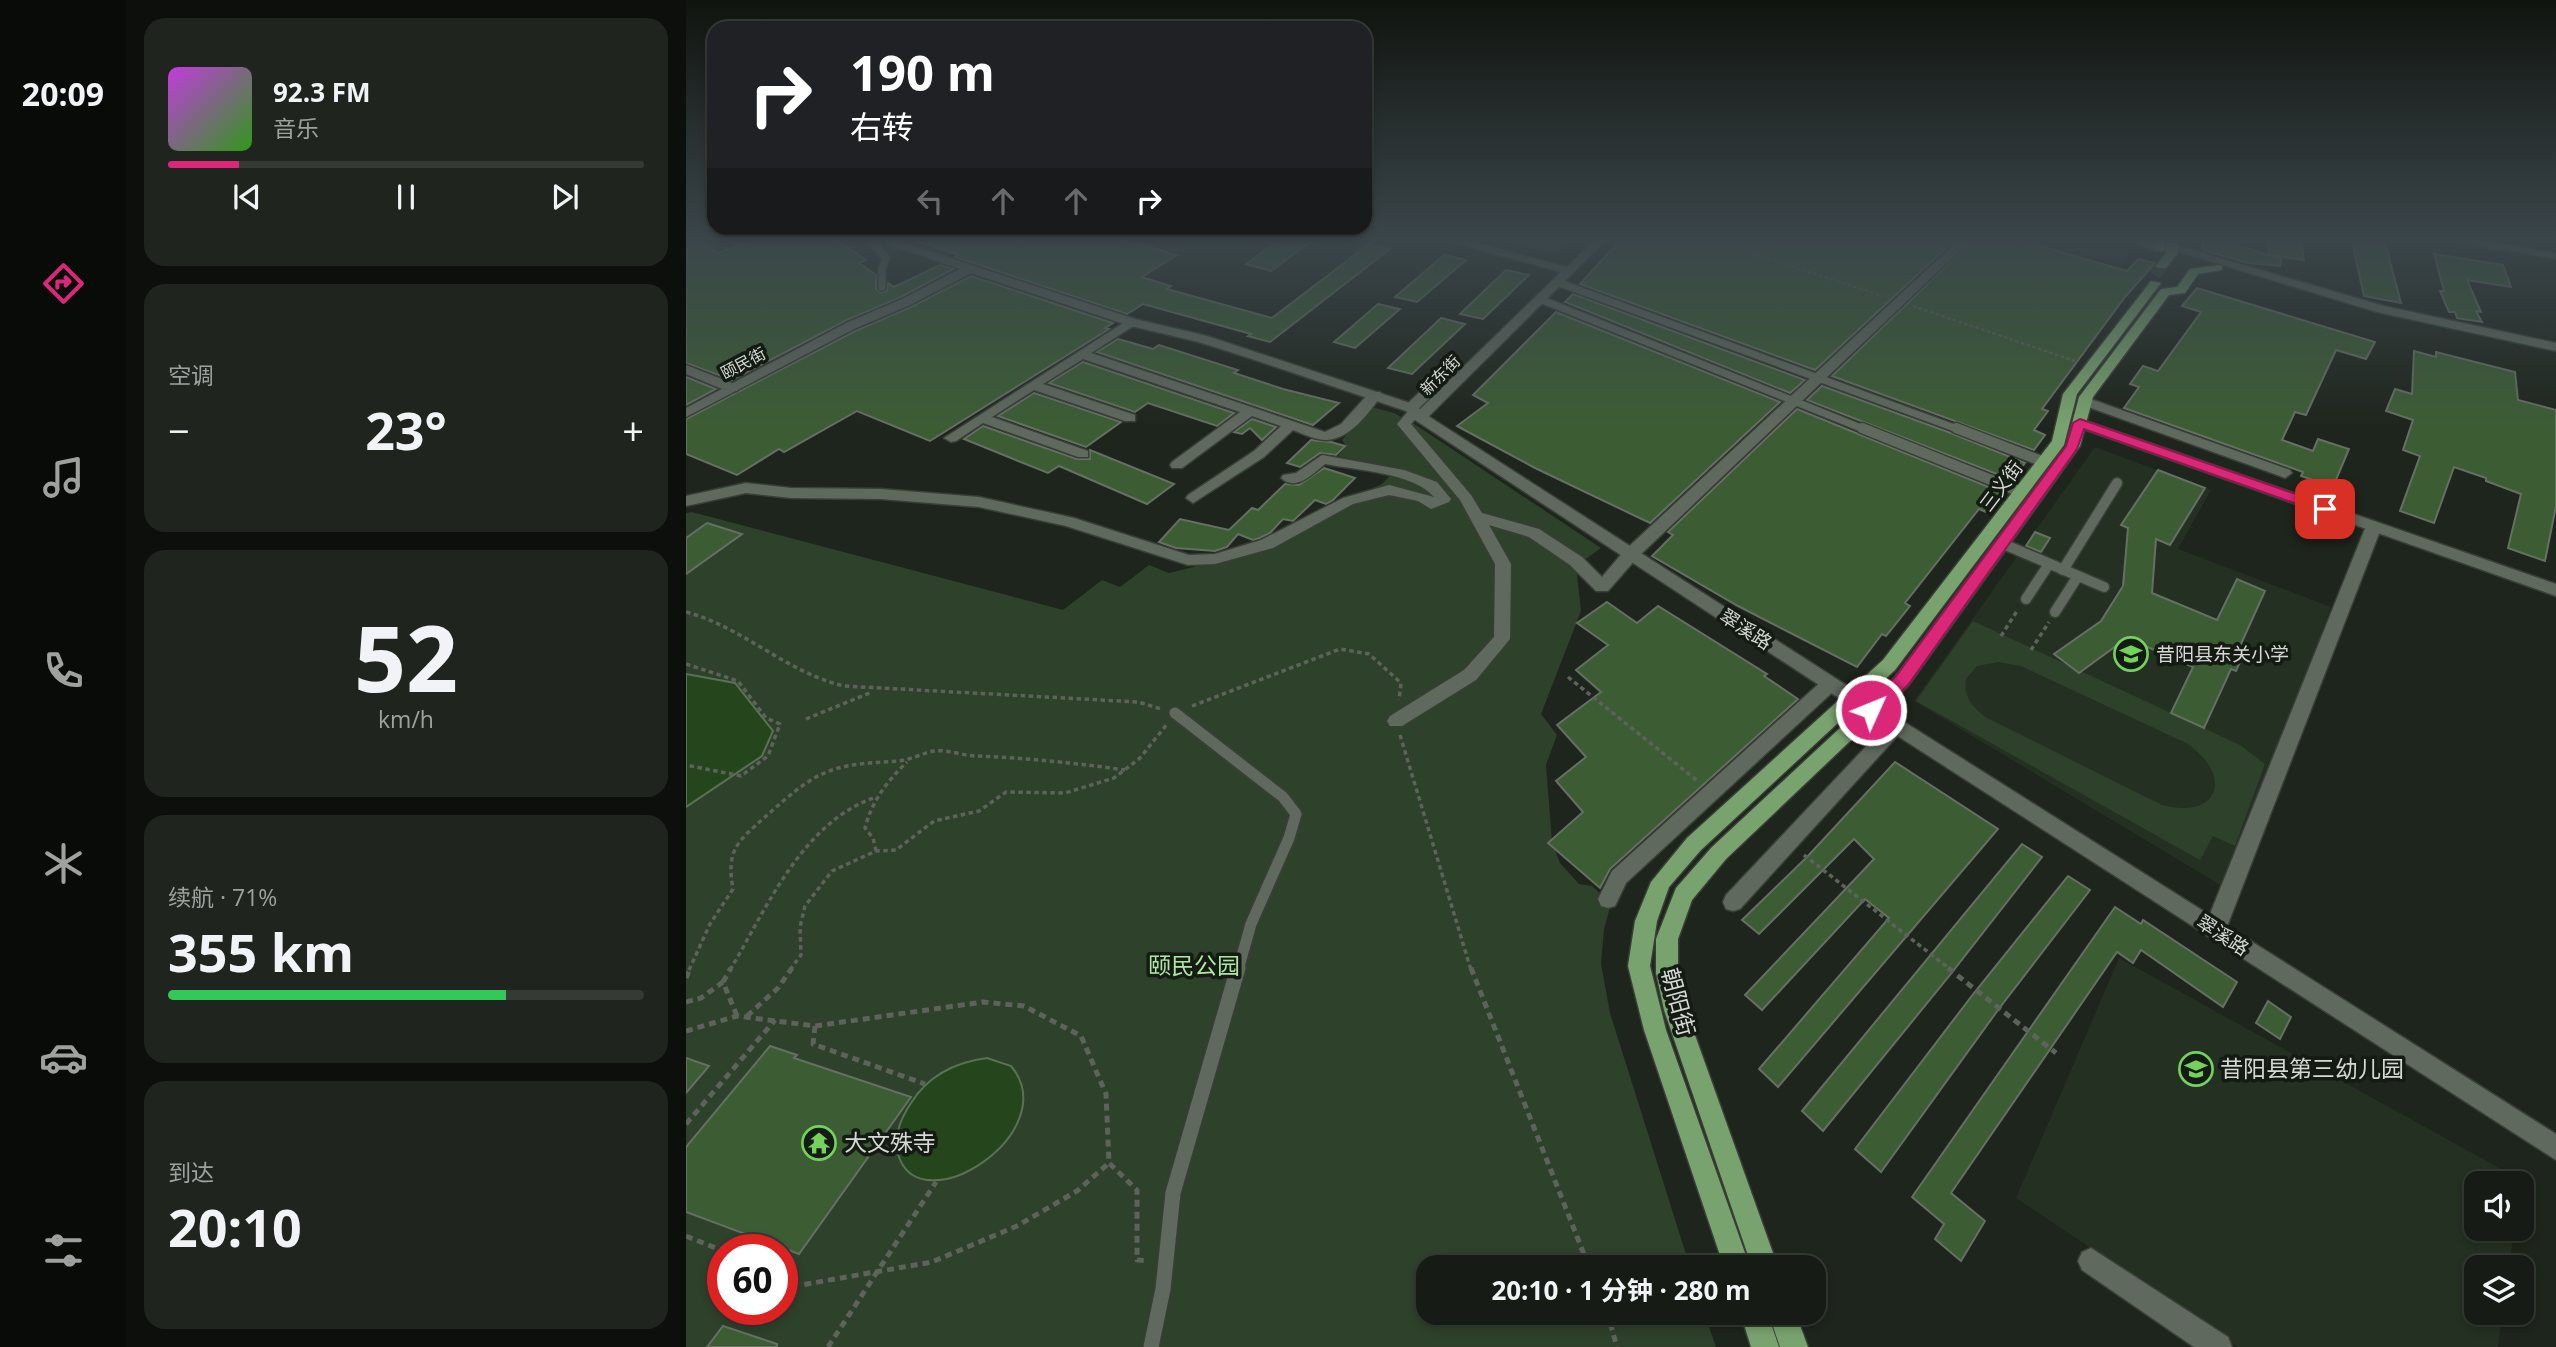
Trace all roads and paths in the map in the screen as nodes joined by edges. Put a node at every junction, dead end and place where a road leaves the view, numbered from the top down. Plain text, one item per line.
1 (908, 301) edge
2 (1065, 301) edge
3 (1530, 301) edge
4 (1537, 301) edge
5 (1544, 301) edge
6 (1610, 301) edge
7 (1902, 301) edge
8 (2142, 301) edge
9 (2146, 301) edge
10 (2332, 301) edge
11 (2354, 301) edge
12 (1131, 322) junction
13 (2556, 347) edge
14 (1081, 354) junction
15 (2556, 359) edge
16 (686, 369) edge
17 (1822, 377) junction
18 (1032, 385) junction
19 (733, 388) junction
20 (1375, 395) junction
21 (1798, 401) junction
22 (2085, 401) junction
23 (1250, 411) junction
24 (686, 413) edge
25 (1416, 413) junction
26 (981, 418) junction
27 (1130, 418) dead end
28 (2080, 423) junction
29 (1291, 425) junction
30 (951, 438) dead end
31 (1083, 454) dead end
32 (2044, 462) junction
33 (1177, 465) dead end
34 (2285, 472) dead end
35 (1287, 478) dead end
36 (2117, 483) dead end
37 (2021, 492) junction
38 (1193, 498) dead end
39 (686, 501) edge
40 (1478, 517) junction
41 (2374, 526) junction
42 (2001, 543) junction
43 (1630, 555) junction
44 (2049, 564) junction
45 (2063, 570) junction
46 (2078, 576) junction
47 (2104, 587) dead end
48 (2556, 590) edge
49 (2026, 599) joint
50 (686, 612) edge
51 (2055, 612) joint
52 (2001, 636) dead end
53 (2031, 650) dead end
54 (686, 664) edge
55 (1568, 677) dead end
56 (1830, 684) junction
57 (874, 691) junction
58 (1863, 705) junction
59 (1175, 713) junction
60 (806, 719) dead end
61 (1396, 721) junction
62 (1896, 726) junction
63 (908, 760) junction
64 (686, 765) edge
65 (1127, 770) junction
66 (1712, 792) junction
67 (876, 797) junction
68 (1788, 842) junction
69 (876, 851) junction
70 (1608, 899) dead end
71 (1733, 902) dead end
72 (2215, 929) junction
73 (686, 978) edge
74 (723, 982) junction
75 (686, 1002) edge
76 (737, 1016) junction
77 (747, 1016) junction
78 (775, 1020) junction
79 (815, 1026) junction
80 (686, 1031) edge
81 (2056, 1054) dead end
82 (925, 1084) dead end
83 (686, 1124) edge
84 (2556, 1148) edge
85 (1109, 1163) junction
86 (936, 1182) dead end
87 (686, 1236) edge
88 (707, 1245) edge
89 (1584, 1255) edge
90 (1733, 1255) edge
91 (1761, 1255) edge
92 (2091, 1261) dead end
93 (1166, 1262) junction
94 (880, 1272) junction
95 (798, 1284) edge
96 (1611, 1325) edge
97 (1757, 1325) edge
98 (1786, 1325) edge
99 (828, 1347) edge
100 (1151, 1347) edge
101 (1617, 1347) edge
102 (1765, 1347) edge
103 (1794, 1347) edge
104 (2218, 1347) edge

1 - 19 street, 颐民街
2 - 12 street, 翠溪路
3 - 25 street, 新东街
4 - 25 street, 新东街
5 - 21 lane
6 - 17 lane
7 - 17 street
8 - 32 main road, 三义街
9 - 22 main road, 三义街
10 - 15 street
11 - 13 street
12 - 14 street
12 - 20 street, 翠溪路
14 - 18 street
14 - 23 street
16 - 19 street
17 - 21 street
17 - 32 lane
18 - 26 street
18 - 27 street
19 - 24 street, 颐民街
20 - 25 street, 翠溪路
20 - 29 street
21 - 37 lane
21 - 43 street
22 - 28 main road, 三义街
22 - 34 street
23 - 29 street
23 - 33 street
25 - 40 street
25 - 43 street, 翠溪路
26 - 30 street
26 - 31 street
28 - 41 street
28 - 42 main road, 三义街
29 - 38 street
32 - 37 main road, 三义街
35 - 39 street
36 - 45 lane
37 - 58 main road, 三义街
40 - 43 street
40 - 61 street
41 - 48 street
41 - 72 street
42 - 44 lane
42 - 58 main road, 三义街
43 - 56 street, 翠溪路
44 - 45 lane
44 - 49 lane
45 - 46 lane
46 - 47 lane
46 - 51 lane
49 - 52 path
50 - 57 path
51 - 53 path
54 - 64 path
55 - 66 path
56 - 58 street, 翠溪路
56 - 66 street
57 - 59 path
57 - 60 path
58 - 62 street, 翠溪路
58 - 90 main road, 朝阳街
58 - 91 main road, 朝阳街
59 - 61 path
59 - 65 path
59 - 93 lane
61 - 89 path
62 - 68 street
62 - 72 street, 翠溪路
63 - 65 path
63 - 67 path
63 - 73 path
65 - 69 path
66 - 70 street
67 - 69 path
67 - 74 path
68 - 71 street
68 - 81 path
69 - 77 path
72 - 84 street, 翠溪路
74 - 75 path
74 - 76 path
76 - 77 path
76 - 80 path
77 - 78 path
78 - 79 path
78 - 83 path
79 - 82 path
79 - 85 path
85 - 93 path
85 - 94 path
86 - 94 path
87 - 88 path
92 - 104 street
93 - 100 lane
94 - 95 path
94 - 99 path
96 - 101 path
97 - 102 main road
98 - 103 main road

